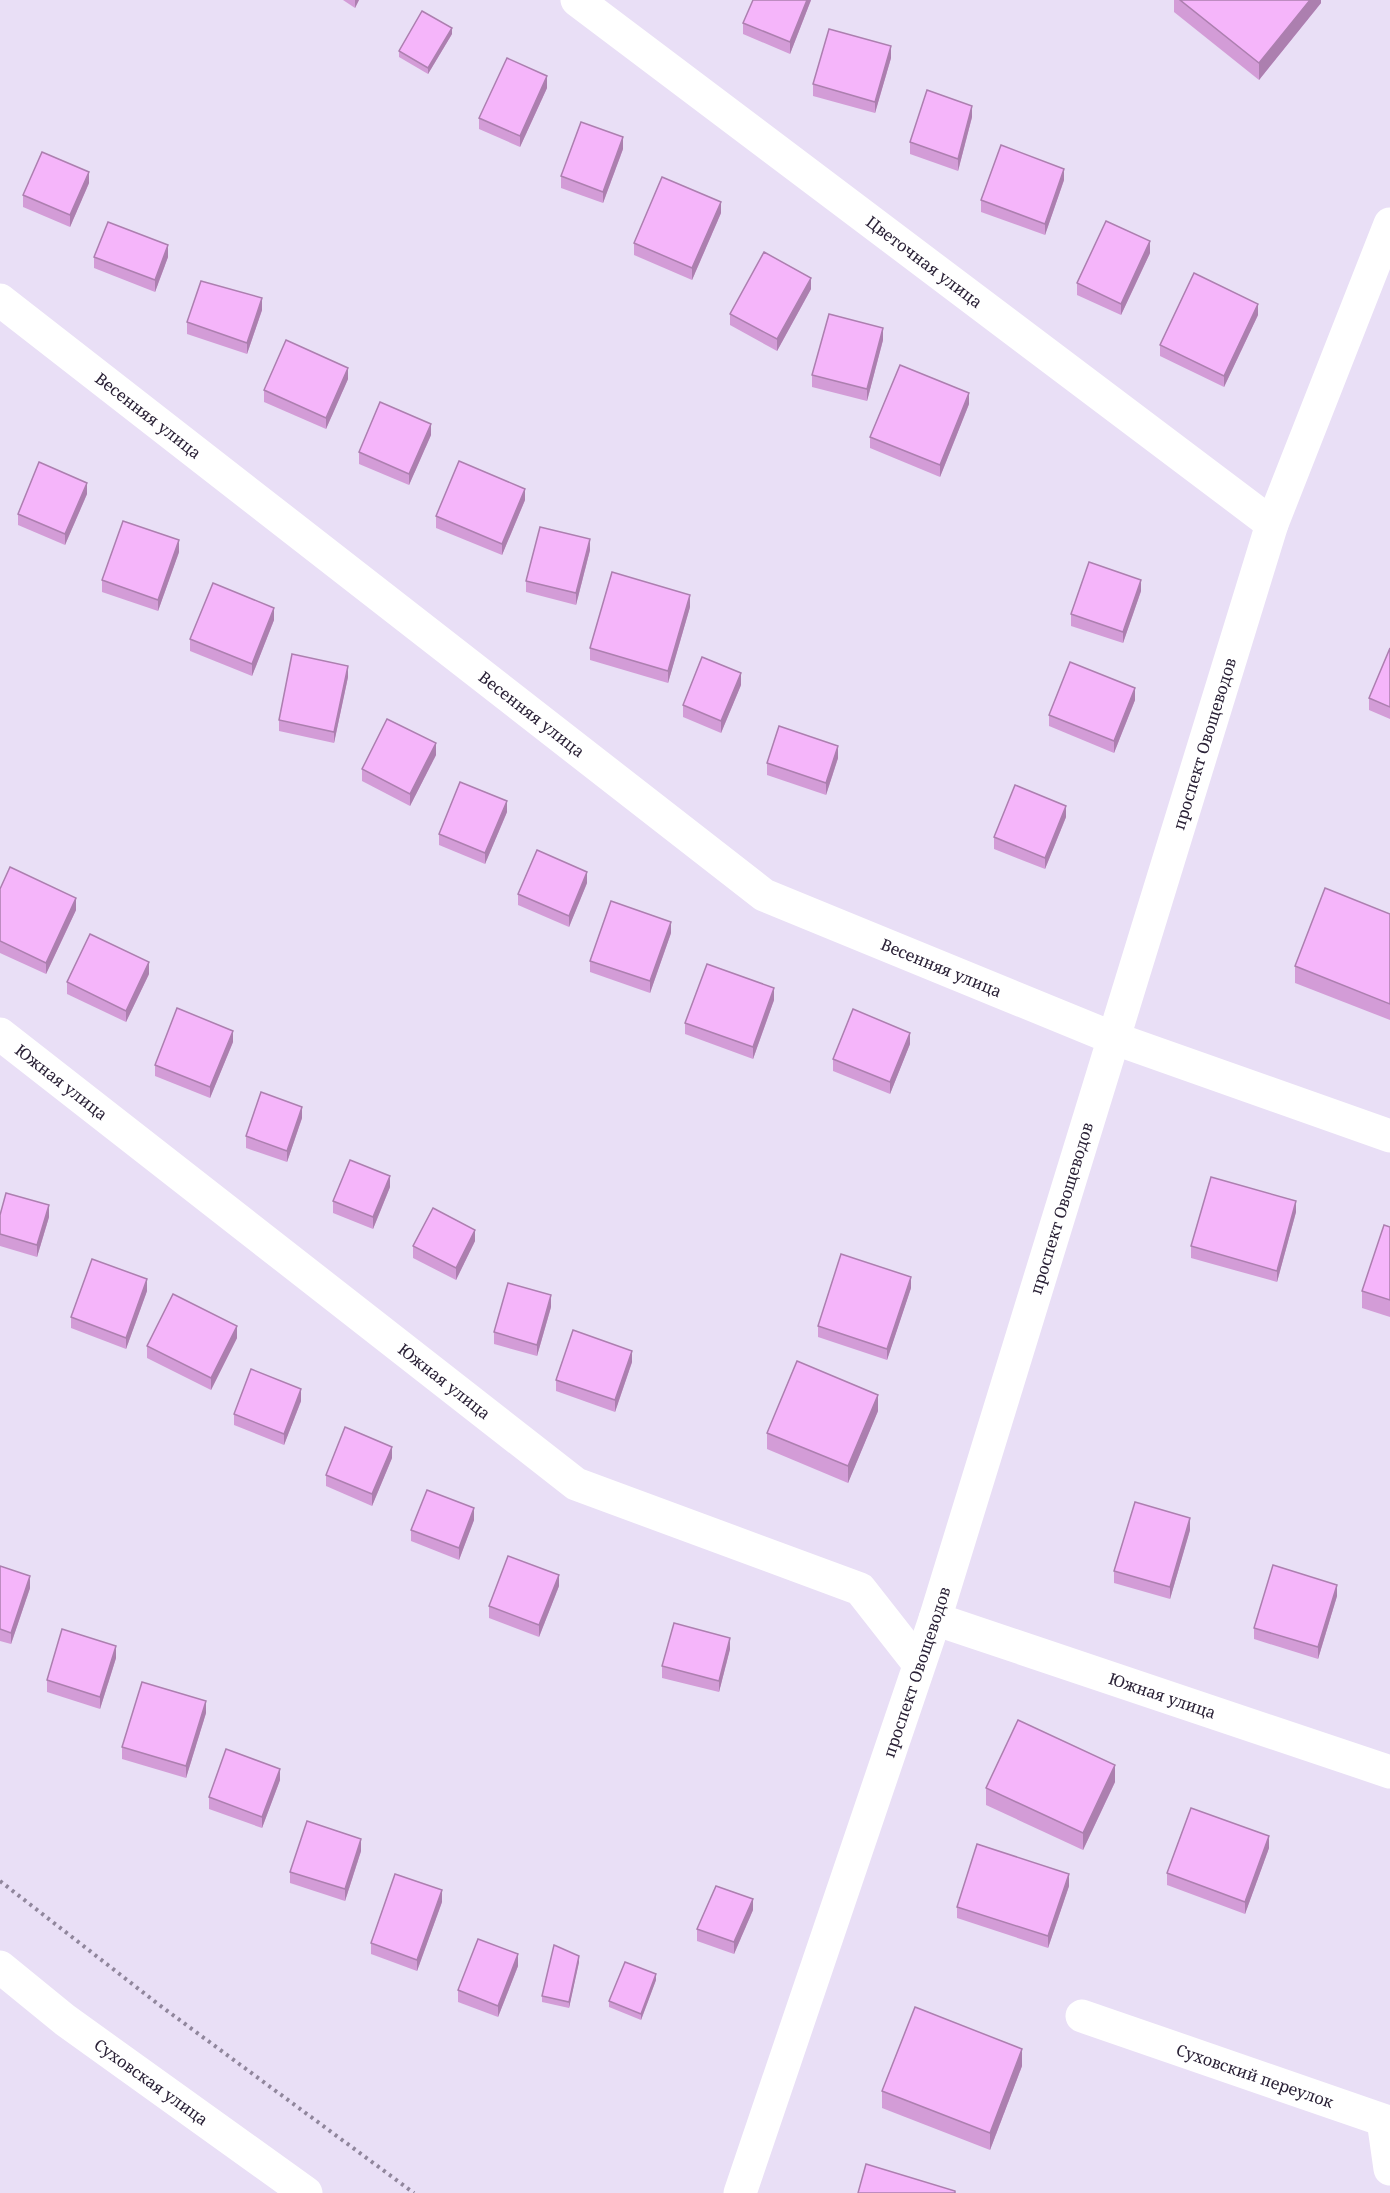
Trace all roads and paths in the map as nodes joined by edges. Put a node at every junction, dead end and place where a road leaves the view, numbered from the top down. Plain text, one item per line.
1 (577, 0) edge
2 (1390, 225) edge
3 (0, 300) edge
4 (1272, 524) junction
5 (0, 1034) edge
6 (1113, 1038) junction
7 (1390, 1136) edge
8 (935, 1619) junction
9 (918, 1663) junction
10 (1390, 1772) edge
11 (0, 1881) edge
12 (0, 1968) edge
13 (1082, 2016) dead end
14 (1390, 2169) edge
15 (306, 2193) edge
16 (414, 2193) edge
17 (740, 2193) edge

1 - 4 street, Цветочная улица
2 - 4 street, проспект Овощеводов
3 - 6 street, Весенняя улица
4 - 6 street, проспект Овощеводов
5 - 9 street, Южная улица
6 - 7 street, Весенняя улица
6 - 8 street, проспект Овощеводов
8 - 9 street, проспект Овощеводов
8 - 10 street, Южная улица
9 - 17 street, проспект Овощеводов
11 - 16 path
12 - 15 street, Суховская улица
13 - 14 street, Суховский переулок

